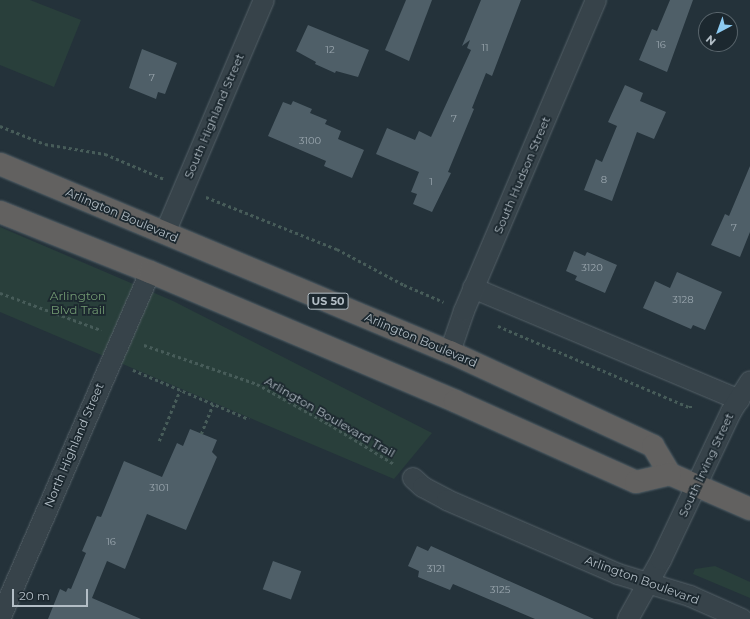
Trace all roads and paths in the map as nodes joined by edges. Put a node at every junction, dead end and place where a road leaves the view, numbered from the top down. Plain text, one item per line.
1 (264, 0) edge
2 (596, 0) edge
3 (0, 126) edge
4 (0, 164) edge
5 (170, 181) dead end
6 (200, 194) dead end
7 (0, 212) edge
8 (165, 233) junction
9 (150, 272) junction
10 (473, 288) junction
11 (0, 293) edge
12 (448, 304) dead end
13 (94, 327) dead end
14 (145, 345) dead end
15 (450, 352) junction
16 (132, 369) dead end
17 (750, 382) edge
18 (180, 390) junction
19 (739, 400) junction
20 (213, 404) junction
21 (249, 419) dead end
22 (201, 434) dead end
23 (159, 441) dead end
24 (670, 474) junction
25 (413, 478) joint
26 (697, 486) junction
27 (746, 507) edge
28 (648, 583) junction
29 (0, 619) edge
30 (628, 619) edge
31 (742, 619) edge

1 - 8 street, South Highland Street
2 - 10 street, South Hudson Street
3 - 5 path
4 - 8 highway, Arlington Boulevard / US 50
6 - 12 path
7 - 9 highway
8 - 15 highway, Arlington Boulevard / US 50
9 - 24 highway
9 - 29 street, North Highland Street
10 - 15 street, South Hudson Street
10 - 19 street
11 - 13 path
14 - 25 path, Arlington Boulevard Trail
15 - 24 highway, Arlington Boulevard / US 50
16 - 18 path
17 - 19 street, South Irving Street
18 - 20 path
18 - 23 path
19 - 26 street, South Irving Street
20 - 21 path
20 - 22 path
24 - 26 highway
25 - 28 street, Arlington Boulevard
26 - 27 highway
26 - 28 street, South Irving Street
28 - 30 street, South Irving Street
28 - 31 street, Arlington Boulevard

